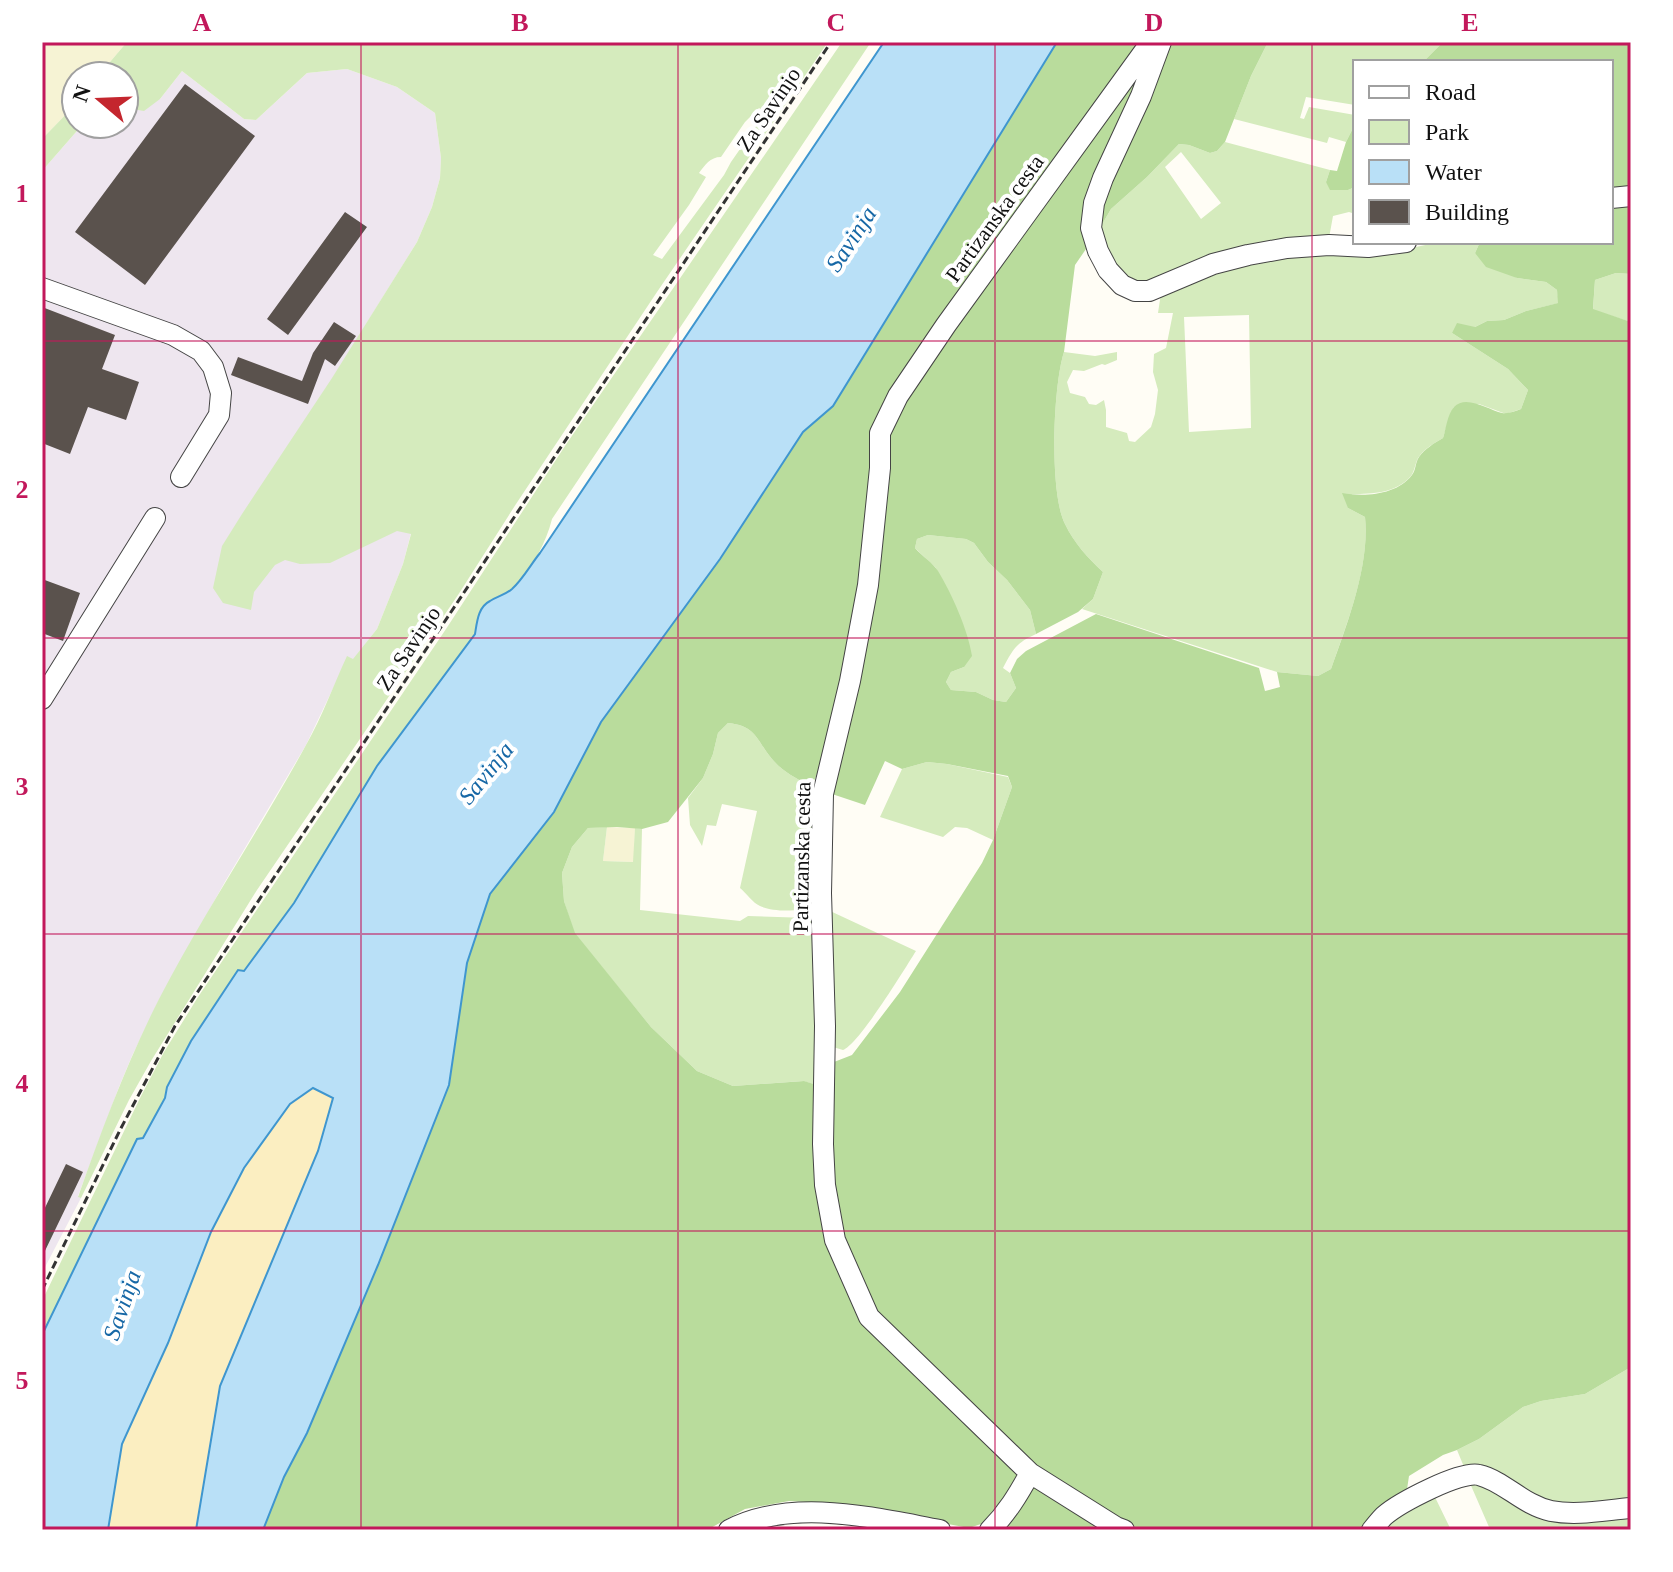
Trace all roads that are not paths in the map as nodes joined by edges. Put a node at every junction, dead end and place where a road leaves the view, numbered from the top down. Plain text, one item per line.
1 (1151, 42) edge
2 (1161, 42) edge
3 (1391, 244) edge
4 (42, 288) edge
5 (181, 477) dead end
6 (155, 518) dead end
7 (42, 699) edge
8 (1030, 1473) junction
9 (1631, 1508) edge
10 (729, 1530) edge
11 (940, 1530) edge
12 (990, 1530) edge
13 (1124, 1530) edge
14 (1372, 1530) edge

1 - 8 street, Partizanska cesta
2 - 3 street
4 - 5 street
6 - 7 street
8 - 12 street
8 - 13 street, Partizanska cesta
9 - 14 street
10 - 11 street

